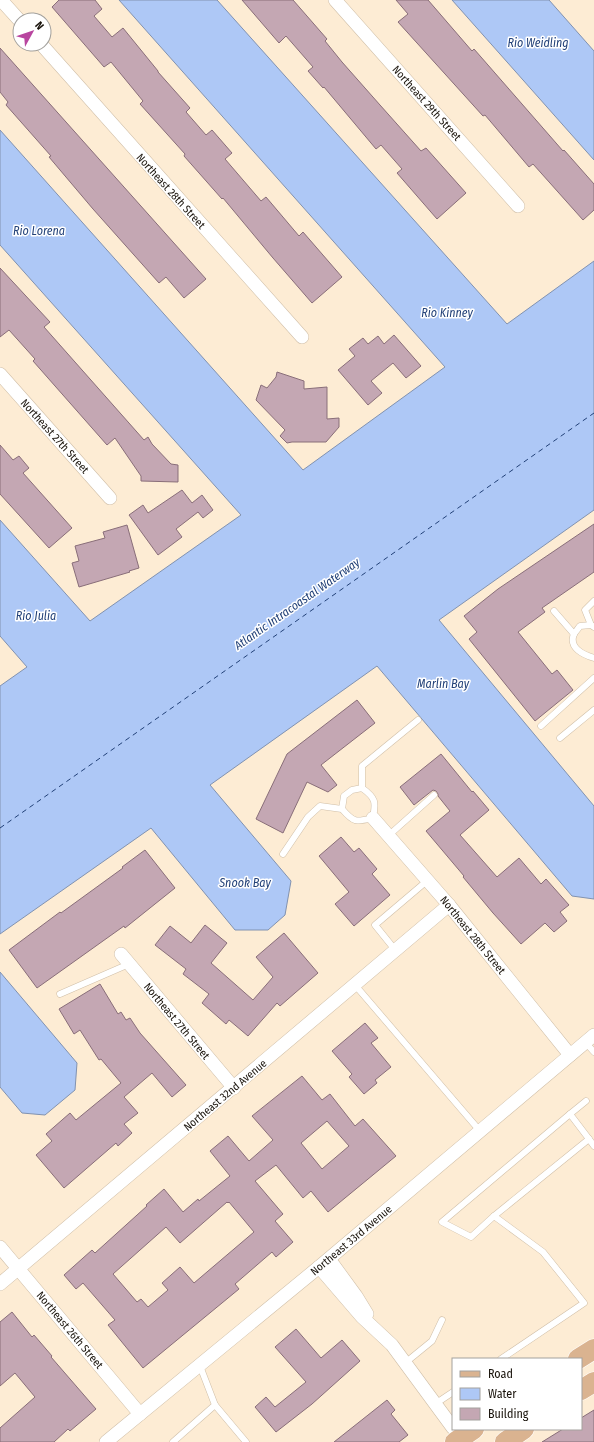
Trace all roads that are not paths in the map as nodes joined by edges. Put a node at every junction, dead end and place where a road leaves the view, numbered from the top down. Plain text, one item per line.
1 (1, 0) edge
2 (335, 0) edge
3 (12, 12) edge
4 (47, 52) edge
5 (518, 206) dead end
6 (302, 338) dead end
7 (0, 374) edge
8 (110, 498) dead end
9 (594, 601) edge
10 (554, 611) dead end
11 (593, 626) edge
12 (574, 634) junction
13 (594, 658) edge
14 (594, 678) edge
15 (594, 710) edge
16 (418, 720) dead end
17 (541, 726) dead end
18 (560, 738) dead end
19 (362, 788) junction
20 (434, 795) dead end
21 (342, 809) junction
22 (373, 818) junction
23 (388, 836) junction
24 (283, 854) dead end
25 (428, 880) junction
26 (450, 905) junction
27 (396, 951) junction
28 (125, 959) joint
29 (355, 985) junction
30 (60, 994) dead end
31 (589, 1038) edge
32 (594, 1052) edge
33 (570, 1055) junction
34 (234, 1088) junction
35 (586, 1101) dead end
36 (570, 1114) junction
37 (480, 1131) junction
38 (589, 1139) junction
39 (594, 1146) edge
40 (494, 1216) junction
41 (0, 1247) edge
42 (329, 1259) junction
43 (18, 1268) junction
44 (319, 1268) junction
45 (0, 1284) edge
46 (442, 1320) dead end
47 (377, 1331) junction
48 (594, 1349) edge
49 (502, 1358) edge
50 (580, 1358) edge
51 (405, 1363) junction
52 (200, 1366) junction
53 (594, 1382) edge
54 (582, 1389) edge
55 (452, 1393) edge
56 (435, 1404) junction
57 (215, 1406) junction
58 (140, 1414) junction
59 (452, 1425) edge
60 (523, 1430) edge
61 (106, 1442) edge
62 (173, 1442) edge
63 (246, 1442) edge
64 (505, 1442) edge

1 - 3 street
2 - 5 street, Northeast 29th Street
4 - 6 street, Northeast 28th Street
7 - 8 street, Northeast 27th Street
9 - 11 lane
10 - 12 lane
11 - 12 lane
12 - 13 lane
14 - 17 lane
15 - 18 lane
16 - 19 lane
19 - 21 lane
19 - 22 lane
20 - 23 lane
21 - 22 lane
21 - 24 lane
22 - 23 street, Northeast 28th Street
23 - 25 street, Northeast 28th Street
25 - 26 street, Northeast 28th Street
25 - 27 lane
26 - 27 street, Northeast 32nd Avenue
26 - 33 street, Northeast 28th Street
27 - 29 street, Northeast 32nd Avenue
28 - 30 lane
28 - 34 street, Northeast 27th Street
29 - 34 street, Northeast 32nd Avenue
29 - 37 lane
31 - 32 lane
31 - 33 street, Northeast 33rd Avenue
33 - 37 street, Northeast 33rd Avenue
34 - 43 street, Northeast 32nd Avenue
35 - 36 lane
36 - 38 lane
36 - 40 lane
37 - 42 street, Northeast 33rd Avenue
38 - 39 lane
38 - 40 lane
40 - 49 lane
41 - 43 street, Northeast 26th Street
42 - 44 street, Northeast 33rd Avenue
42 - 47 street
43 - 45 street, Northeast 32nd Avenue
43 - 58 street, Northeast 26th Street
44 - 47 street
44 - 52 street, Northeast 33rd Avenue
46 - 51 lane
47 - 51 street
48 - 50 main road
51 - 56 street
52 - 57 lane
52 - 58 street, Northeast 33rd Avenue
53 - 54 main road
55 - 56 lane
56 - 59 street
57 - 62 lane
57 - 63 lane
58 - 61 street, Northeast 33rd Avenue
60 - 64 main road

